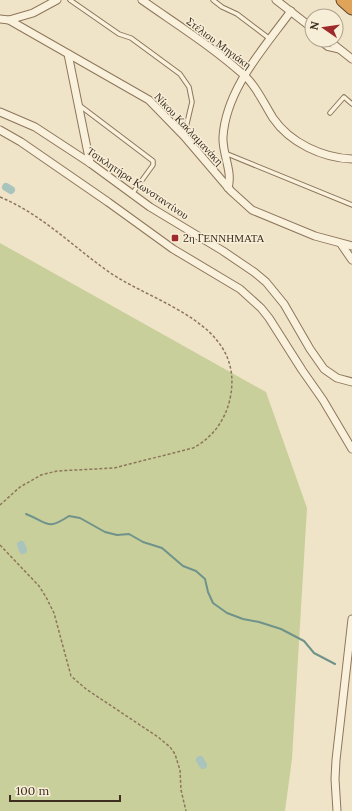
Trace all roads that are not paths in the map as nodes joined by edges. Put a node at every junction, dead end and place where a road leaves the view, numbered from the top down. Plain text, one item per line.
1 (57, 0) edge
2 (70, 0) edge
3 (142, 0) edge
4 (213, 0) edge
5 (276, 0) edge
6 (343, 0) edge
7 (352, 8) edge
8 (291, 11) junction
9 (0, 18) edge
10 (9, 20) junction
11 (304, 21) edge
12 (270, 39) junction
13 (327, 48) edge
14 (338, 48) edge
15 (343, 52) junction
16 (68, 54) junction
17 (352, 59) edge
18 (245, 76) junction
19 (78, 104) junction
20 (352, 104) edge
21 (0, 112) edge
22 (330, 113) dead end
23 (0, 130) edge
24 (184, 136) junction
25 (224, 152) junction
26 (352, 159) edge
27 (90, 163) junction
28 (228, 188) junction
29 (132, 194) junction
30 (352, 205) edge
31 (341, 244) junction
32 (352, 246) edge
33 (352, 260) edge
34 (352, 382) edge
35 (352, 449) edge
36 (352, 619) edge
37 (337, 811) edge

1 - 10 street
2 - 24 lane
3 - 18 street, Στέλιου Μηγιάκη
4 - 12 lane
5 - 8 street
6 - 7 highway
8 - 11 street
8 - 12 street
9 - 10 street
10 - 16 street, Νίκου Κακλαμανάκη
12 - 18 street
13 - 15 lane
14 - 15 street
15 - 17 street
16 - 19 street
16 - 24 street, Νίκου Κακλαμανάκη
18 - 25 street
18 - 26 street, Στέλιου Μηγιάκη
19 - 27 street
19 - 29 lane
20 - 22 lane
21 - 27 street, Τσικλητήρα Κωνσταντίνου
23 - 35 street
24 - 28 street, Νίκου Κακλαμανάκη
25 - 28 street
25 - 30 lane
27 - 29 street, Τσικλητήρα Κωνσταντίνου
28 - 31 street, Νίκου Κακλαμανάκη
29 - 34 street, Τσικλητήρα Κωνσταντίνου
31 - 32 street, Νίκου Κακλαμανάκη
31 - 33 street
36 - 37 street

